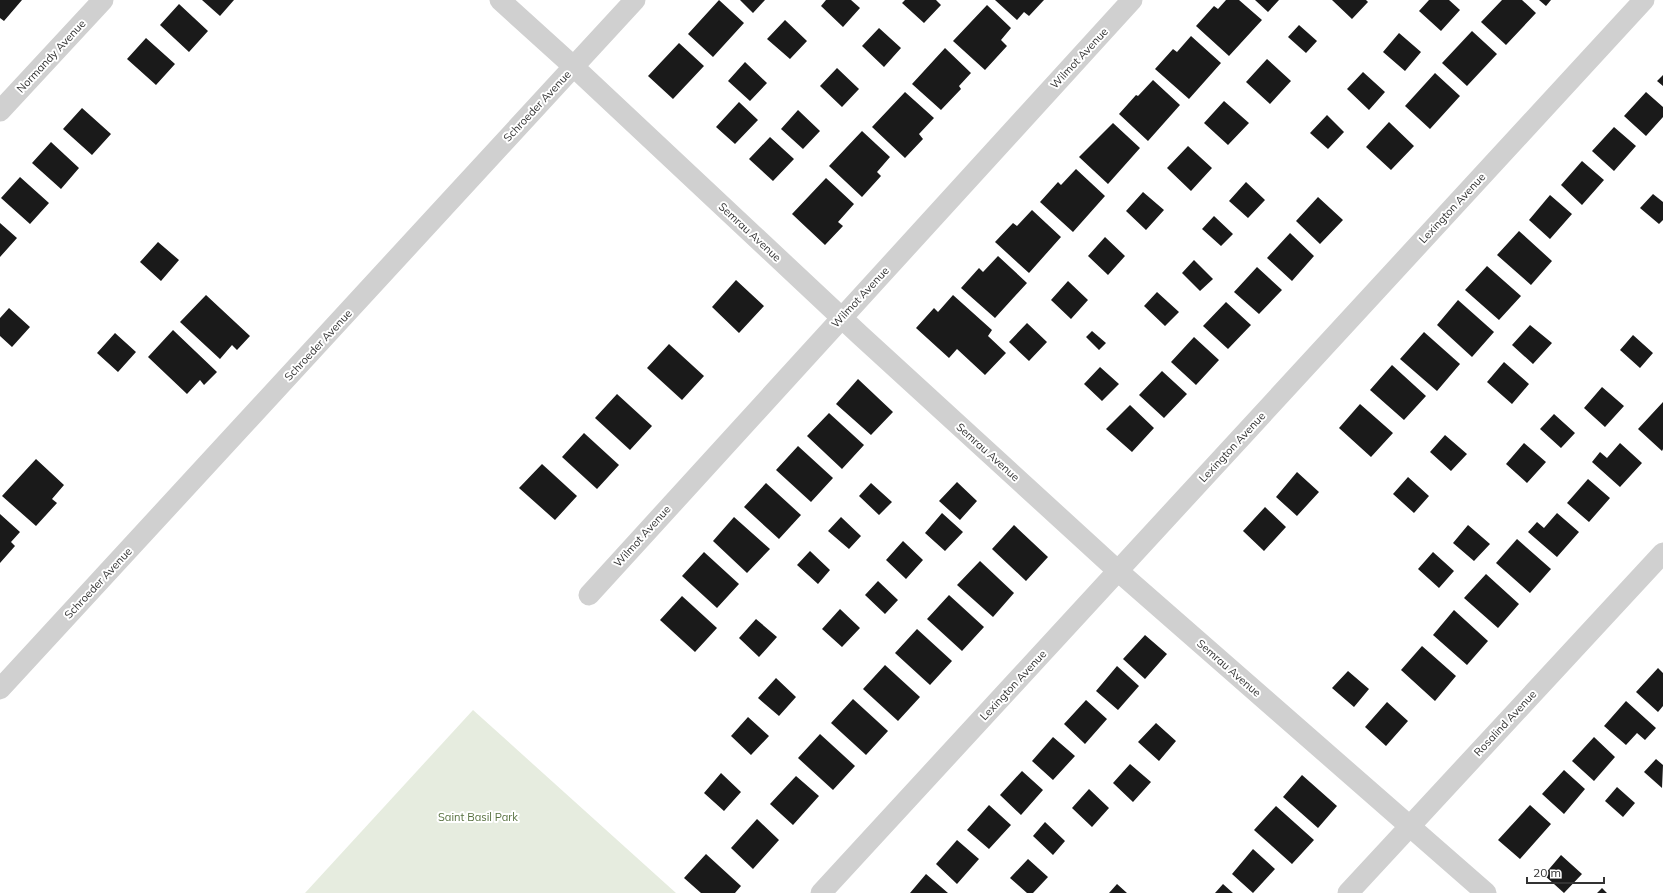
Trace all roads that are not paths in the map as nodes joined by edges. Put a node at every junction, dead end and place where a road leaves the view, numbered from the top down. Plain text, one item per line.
1 (103, 0) edge
2 (500, 0) edge
3 (635, 0) edge
4 (1132, 0) edge
5 (1644, 0) edge
6 (574, 67) junction
7 (0, 111) edge
8 (841, 317) junction
9 (1663, 553) edge
10 (1118, 571) junction
11 (589, 595) dead end
12 (0, 689) edge
13 (1410, 826) junction
14 (820, 893) edge
15 (1348, 893) edge
16 (1486, 893) edge

1 - 7 street, Normandy Avenue
2 - 6 street, Semrau Avenue
3 - 6 street, Schroeder Avenue
4 - 8 street, Wilmot Avenue
5 - 10 street, Lexington Avenue
6 - 8 street, Semrau Avenue
6 - 12 street, Schroeder Avenue
8 - 10 street, Semrau Avenue
8 - 11 street, Wilmot Avenue
9 - 13 street, Rosalind Avenue
10 - 13 street, Semrau Avenue
10 - 14 street, Lexington Avenue
13 - 15 street, Rosalind Avenue
13 - 16 street, Semrau Avenue

